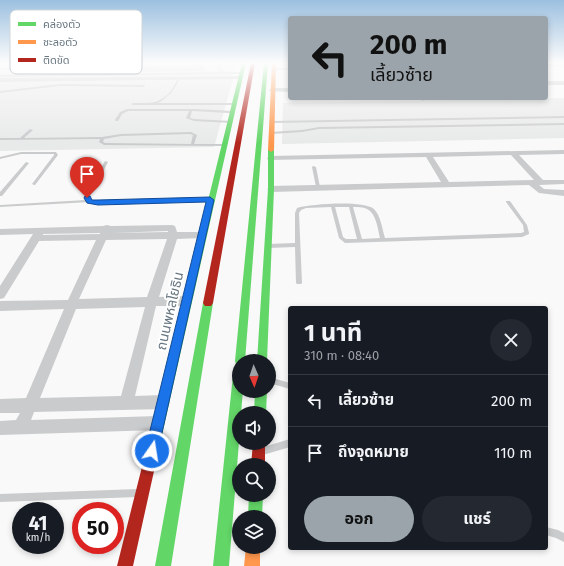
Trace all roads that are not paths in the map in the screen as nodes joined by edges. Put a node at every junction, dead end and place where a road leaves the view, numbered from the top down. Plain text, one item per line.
1 (26, 89) edge
2 (174, 89) edge
3 (238, 89) edge
4 (248, 89) edge
5 (268, 89) edge
6 (274, 89) edge
7 (0, 92) edge
8 (132, 104) dead end
9 (152, 105) junction
10 (234, 108) junction
11 (191, 110) junction
12 (564, 117) edge
13 (117, 120) dead end
14 (231, 123) junction
15 (564, 124) edge
16 (271, 128) junction
17 (31, 130) dead end
18 (22, 138) junction
19 (102, 138) junction
20 (0, 139) edge
21 (192, 145) junction
22 (225, 145) junction
23 (564, 152) edge
24 (513, 153) junction
25 (428, 155) junction
26 (0, 158) edge
27 (271, 158) junction
28 (106, 162) dead end
29 (27, 163) dead end
30 (314, 166) dead end
31 (536, 182) junction
32 (564, 182) edge
33 (34, 184) dead end
34 (446, 184) junction
35 (318, 187) junction
36 (271, 189) junction
37 (564, 193) edge
38 (0, 195) edge
39 (210, 200) junction
40 (90, 201) junction
41 (508, 202) dead end
42 (0, 206) edge
43 (333, 206) junction
44 (351, 206) junction
45 (254, 214) junction
46 (223, 216) junction
47 (0, 232) edge
48 (105, 233) junction
49 (38, 234) junction
50 (173, 235) junction
51 (202, 235) junction
52 (0, 239) edge
53 (383, 240) junction
54 (360, 241) junction
55 (297, 245) junction
56 (268, 246) junction
57 (299, 283) dead end
58 (0, 295) edge
59 (186, 301) junction
60 (152, 302) junction
61 (72, 303) junction
62 (0, 306) edge
63 (241, 354) edge
64 (262, 354) edge
65 (276, 382) edge
66 (288, 385) edge
67 (237, 398) edge
68 (126, 402) junction
69 (163, 402) junction
70 (31, 405) junction
71 (0, 406) edge
72 (158, 423) junction
73 (21, 427) junction
74 (0, 428) edge
75 (288, 444) edge
76 (258, 450) edge
77 (258, 453) junction
78 (258, 458) edge
79 (142, 493) junction
80 (0, 498) edge
81 (548, 532) edge
82 (564, 538) edge
83 (253, 554) edge
84 (125, 566) edge
85 (163, 566) edge
86 (221, 566) edge
87 (252, 566) edge

1 - 7 lane
2 - 9 lane
3 - 10 main road, ถนนพหลโยธิน
4 - 46 main road
5 - 45 main road
6 - 16 main road
8 - 9 lane
9 - 10 lane
10 - 11 lane
10 - 14 main road, ถนนพหลโยธิน
11 - 13 lane
11 - 14 lane
12 - 16 lane
14 - 22 main road, ถนนพหลโยธิน
14 - 46 main road
15 - 16 lane
16 - 27 main road
16 - 45 main road
17 - 18 lane
18 - 19 lane
18 - 20 lane
19 - 21 lane
19 - 21 lane
21 - 22 lane
22 - 39 main road, ถนนพหลโยธิน
23 - 24 street
24 - 25 street
24 - 31 street
25 - 27 street
25 - 34 street
26 - 33 lane
27 - 36 main road
28 - 40 lane
29 - 38 lane
30 - 35 lane
31 - 32 street
31 - 34 street
31 - 37 street
34 - 35 street
35 - 36 street
36 - 56 main road
39 - 40 lane
39 - 51 main road, ถนนพหลโยธิน
40 - 42 lane
41 - 53 lane
43 - 44 lane
43 - 54 lane
43 - 55 lane
44 - 53 lane
44 - 54 lane
45 - 63 main road
46 - 85 main road
47 - 49 street
48 - 49 street
48 - 50 street
48 - 61 street
49 - 52 street
49 - 58 street
50 - 51 street
50 - 60 street
51 - 59 main road, ถนนพหลโยธิน
53 - 54 lane
55 - 56 lane
55 - 57 lane
56 - 64 main road
59 - 60 street
59 - 69 main road, ถนนพหลโยธิน
60 - 61 street
60 - 68 street
61 - 62 street
61 - 70 street
65 - 66 lane
67 - 86 main road
68 - 69 street
68 - 70 street
69 - 72 main road, ถนนพหลโยธิน
70 - 71 street
70 - 73 street
72 - 73 street
72 - 79 main road, ถนนพหลโยธิน
73 - 74 street
75 - 77 lane
76 - 77 main road
77 - 78 main road
79 - 80 lane
79 - 84 main road, ถนนพหลโยธิน
81 - 82 lane
83 - 87 main road

